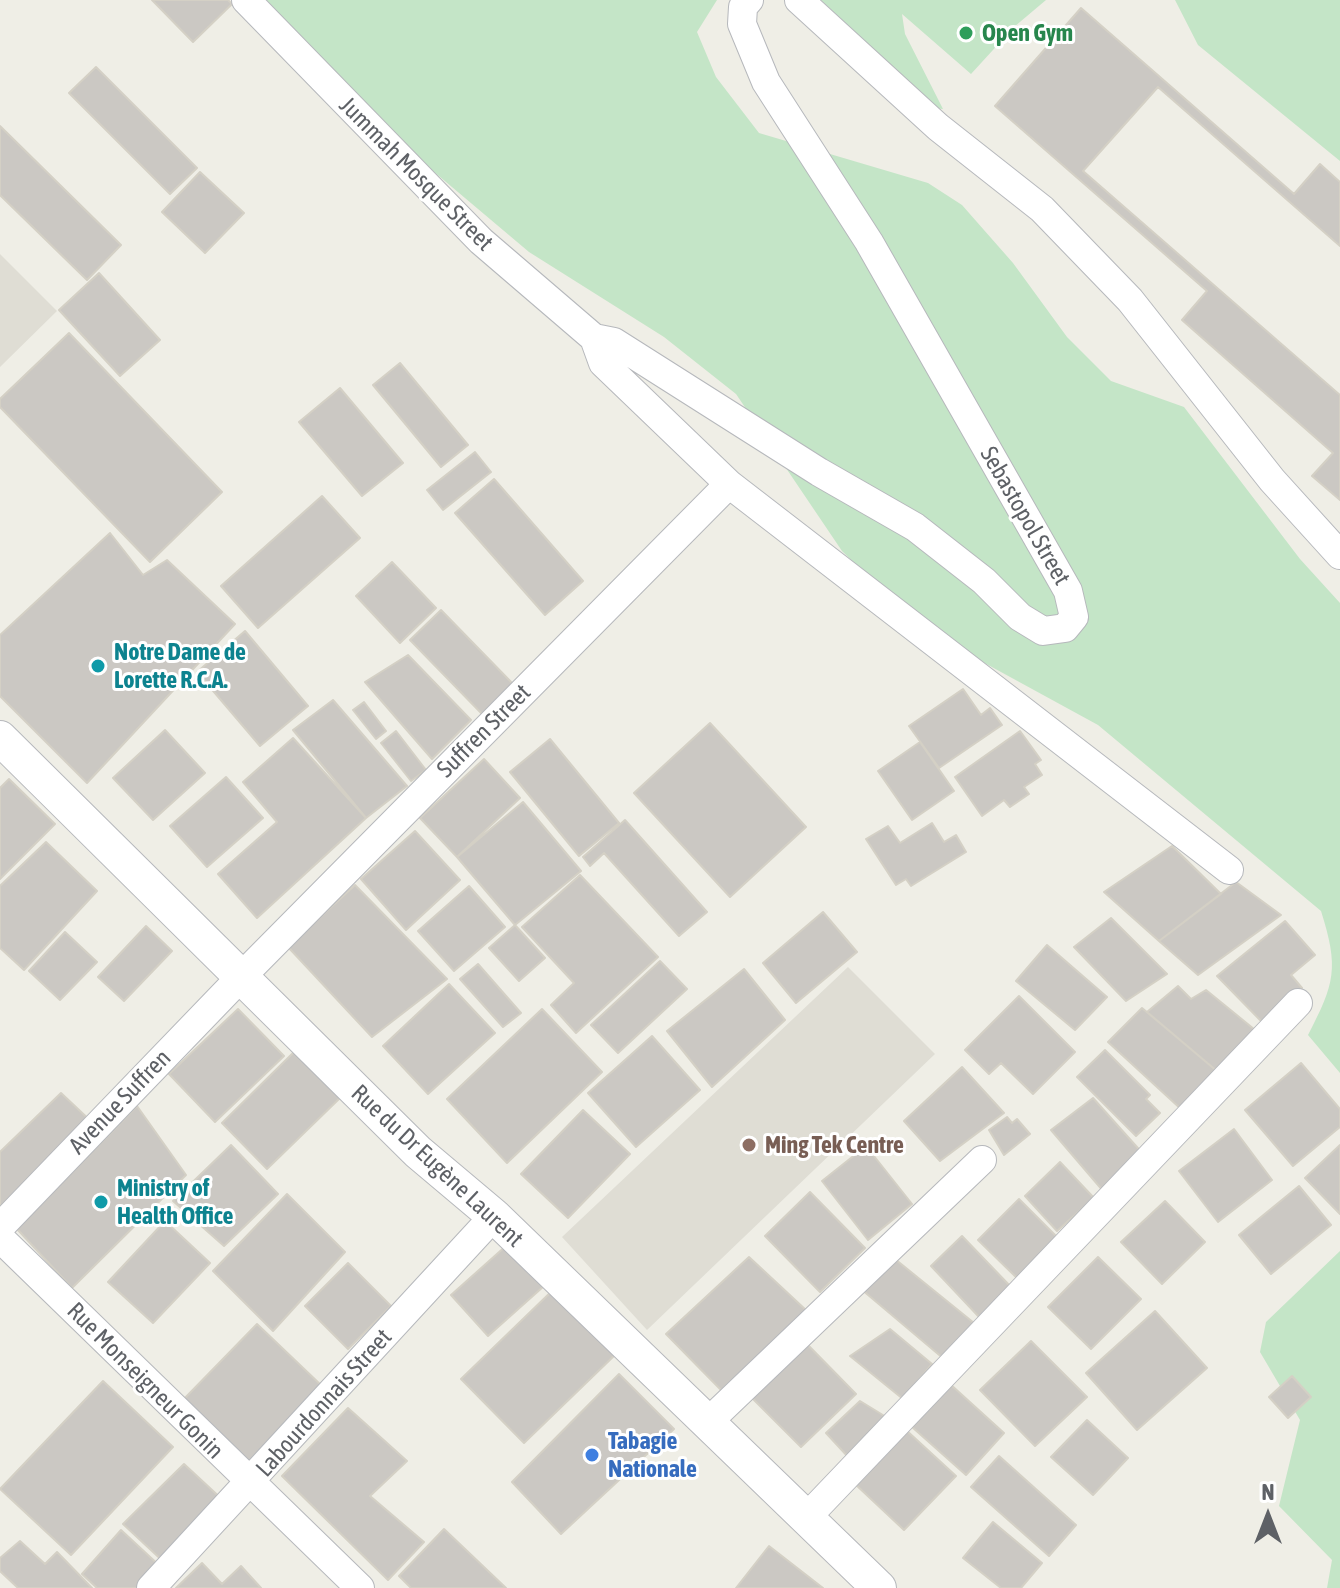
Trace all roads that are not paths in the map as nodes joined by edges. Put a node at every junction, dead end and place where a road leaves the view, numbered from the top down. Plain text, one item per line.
1 (246, 0) edge
2 (749, 0) edge
3 (799, 0) edge
4 (594, 338) junction
5 (729, 484) junction
6 (1340, 555) edge
7 (0, 738) edge
8 (1229, 870) dead end
9 (240, 978) junction
10 (1298, 1003) dead end
11 (982, 1160) dead end
12 (494, 1216) junction
13 (0, 1227) edge
14 (0, 1238) edge
15 (708, 1422) junction
16 (250, 1484) junction
17 (806, 1518) junction
18 (151, 1588) edge
19 (360, 1588) edge
20 (879, 1588) edge

1 - 4 street, Jummah Mosque Street
2 - 4 street, Sebastopol Street
3 - 6 street
4 - 5 street
5 - 8 street
5 - 9 street, Suffren Street
7 - 9 street, Rue du Dr Eugène Laurent
9 - 12 street, Rue du Dr Eugène Laurent
9 - 13 street, Avenue Suffren
10 - 17 street
11 - 15 street
12 - 15 street, Rue du Dr Eugène Laurent
12 - 16 street, Labourdonnais Street
14 - 16 street, Rue Monseigneur Gonin
15 - 17 street, Rue du Dr Eugène Laurent
16 - 18 street, Labourdonnais Street
16 - 19 street, Rue Monseigneur Gonin
17 - 20 street, Rue du Dr Eugène Laurent

